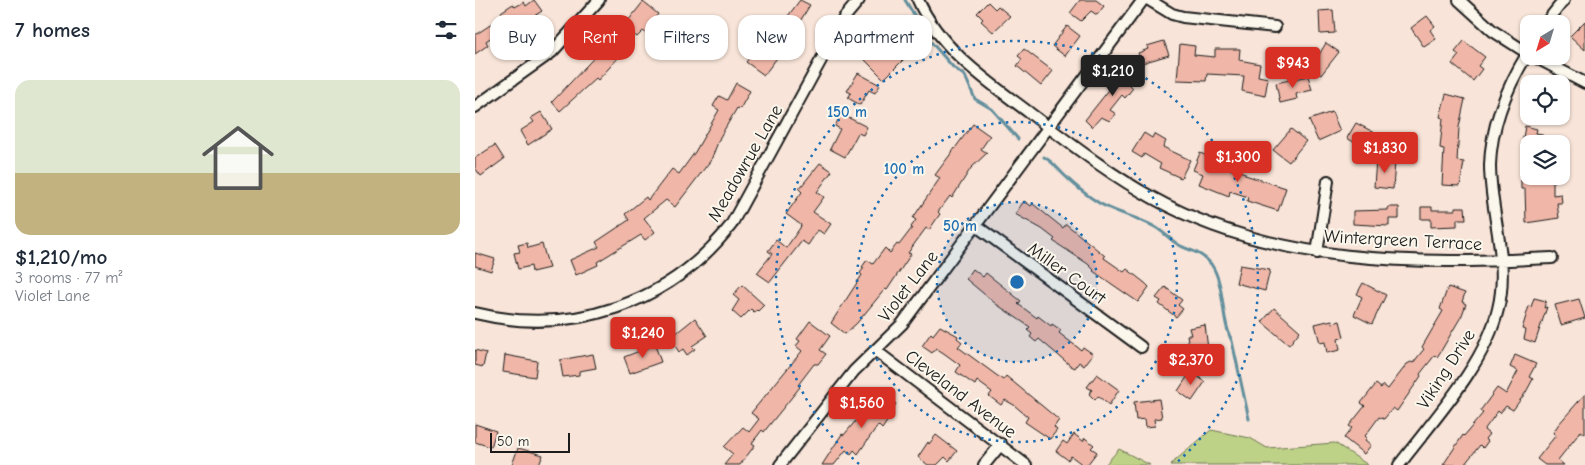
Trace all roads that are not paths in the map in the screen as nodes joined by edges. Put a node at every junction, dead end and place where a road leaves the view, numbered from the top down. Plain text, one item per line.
1 (599, 0) edge
2 (859, 0) edge
3 (918, 0) edge
4 (1143, 0) edge
5 (1149, 0) edge
6 (1459, 0) edge
7 (1564, 0) edge
8 (1552, 15) edge
9 (1275, 27) dead end
10 (1520, 47) edge
11 (1520, 65) edge
12 (1552, 65) edge
13 (1585, 83) edge
14 (475, 107) edge
15 (1047, 126) junction
16 (1329, 181) dead end
17 (975, 225) junction
18 (1317, 253) junction
19 (1552, 258) dead end
20 (1501, 261) junction
21 (475, 313) edge
22 (1141, 347) dead end
23 (876, 351) junction
24 (1001, 444) junction
25 (780, 465) edge
26 (984, 465) edge
27 (1026, 465) edge
28 (1399, 465) edge

1 - 14 street
2 - 21 street, Meadowrue Lane
3 - 15 street, Wintergreen Terrace
4 - 15 street, Violet Lane
5 - 9 street
6 - 10 street
7 - 8 street
11 - 20 street, Viking Drive
12 - 13 street
15 - 17 street, Violet Lane
15 - 18 street, Wintergreen Terrace
16 - 18 street
17 - 22 street, Miller Court
17 - 23 street, Violet Lane
18 - 20 street, Wintergreen Terrace
19 - 20 street, Wintergreen Terrace
20 - 28 street, Viking Drive
23 - 24 street, Cleveland Avenue
23 - 25 street, Violet Lane
24 - 26 street
24 - 27 street, Cleveland Avenue

